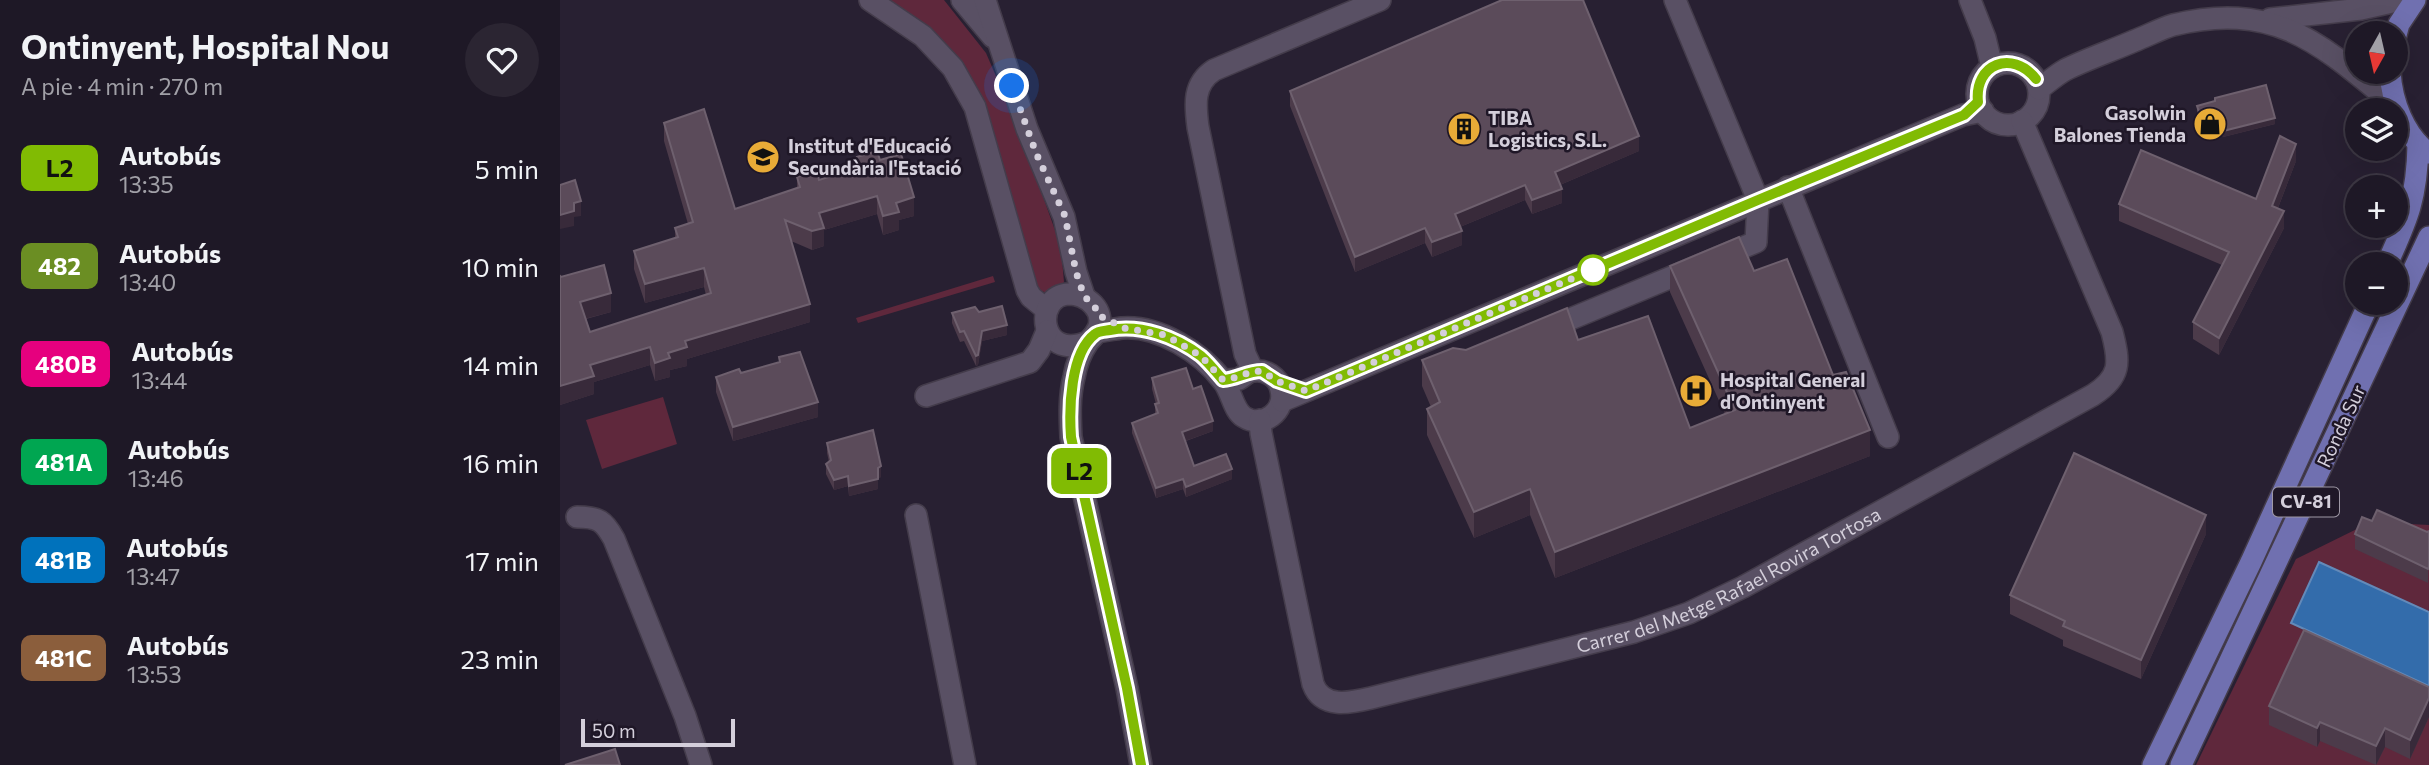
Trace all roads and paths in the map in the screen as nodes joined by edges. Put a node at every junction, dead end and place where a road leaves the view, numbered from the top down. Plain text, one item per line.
1 (870, 0) edge
2 (962, 0) edge
3 (985, 0) edge
4 (1380, 0) edge
5 (1675, 0) edge
6 (1970, 0) edge
7 (2401, 0) edge
8 (2415, 0) edge
9 (2268, 20) junction
10 (2401, 21) edge
11 (999, 43) junction
12 (1997, 65) junction
13 (2036, 82) junction
14 (2386, 98) edge
15 (1975, 109) junction
16 (2022, 121) junction
17 (2408, 125) edge
18 (2423, 149) edge
19 (1788, 187) junction
20 (1758, 200) junction
21 (2429, 237) edge
22 (2392, 252) edge
23 (1075, 295) junction
24 (2364, 315) edge
25 (1047, 321) junction
26 (1094, 330) junction
27 (1525, 337) edge
28 (1066, 346) junction
29 (1239, 376) junction
30 (1073, 377) junction
31 (1280, 391) junction
32 (926, 396) dead end
33 (1260, 420) junction
34 (1888, 437) dead end
35 (916, 515) dead end
36 (577, 517) dead end
37 (701, 765) edge
38 (965, 765) edge
39 (1141, 765) edge
40 (2154, 765) edge
41 (2181, 765) edge

1 - 25 street
2 - 11 street
3 - 11 street
4 - 29 street
5 - 20 street
6 - 12 street
7 - 9 street
8 - 10 main road
9 - 13 street
9 - 14 street
11 - 23 street
12 - 13 street
12 - 15 street
13 - 16 street
15 - 16 street
15 - 19 street
16 - 33 street, Carrer del Metge Rafael Rovira Tortosa
17 - 18 main road
18 - 22 main road
19 - 20 street
19 - 34 street
20 - 27 street
20 - 31 street
21 - 41 main road, Ronda Sur / CV-81
23 - 25 street
23 - 26 street
24 - 40 main road, Ronda Sur / CV-81
25 - 28 street
25 - 32 street
26 - 28 street
26 - 29 street
26 - 30 street
28 - 30 street
29 - 31 street
29 - 33 street
30 - 39 street
31 - 33 street
35 - 38 street
36 - 37 street

